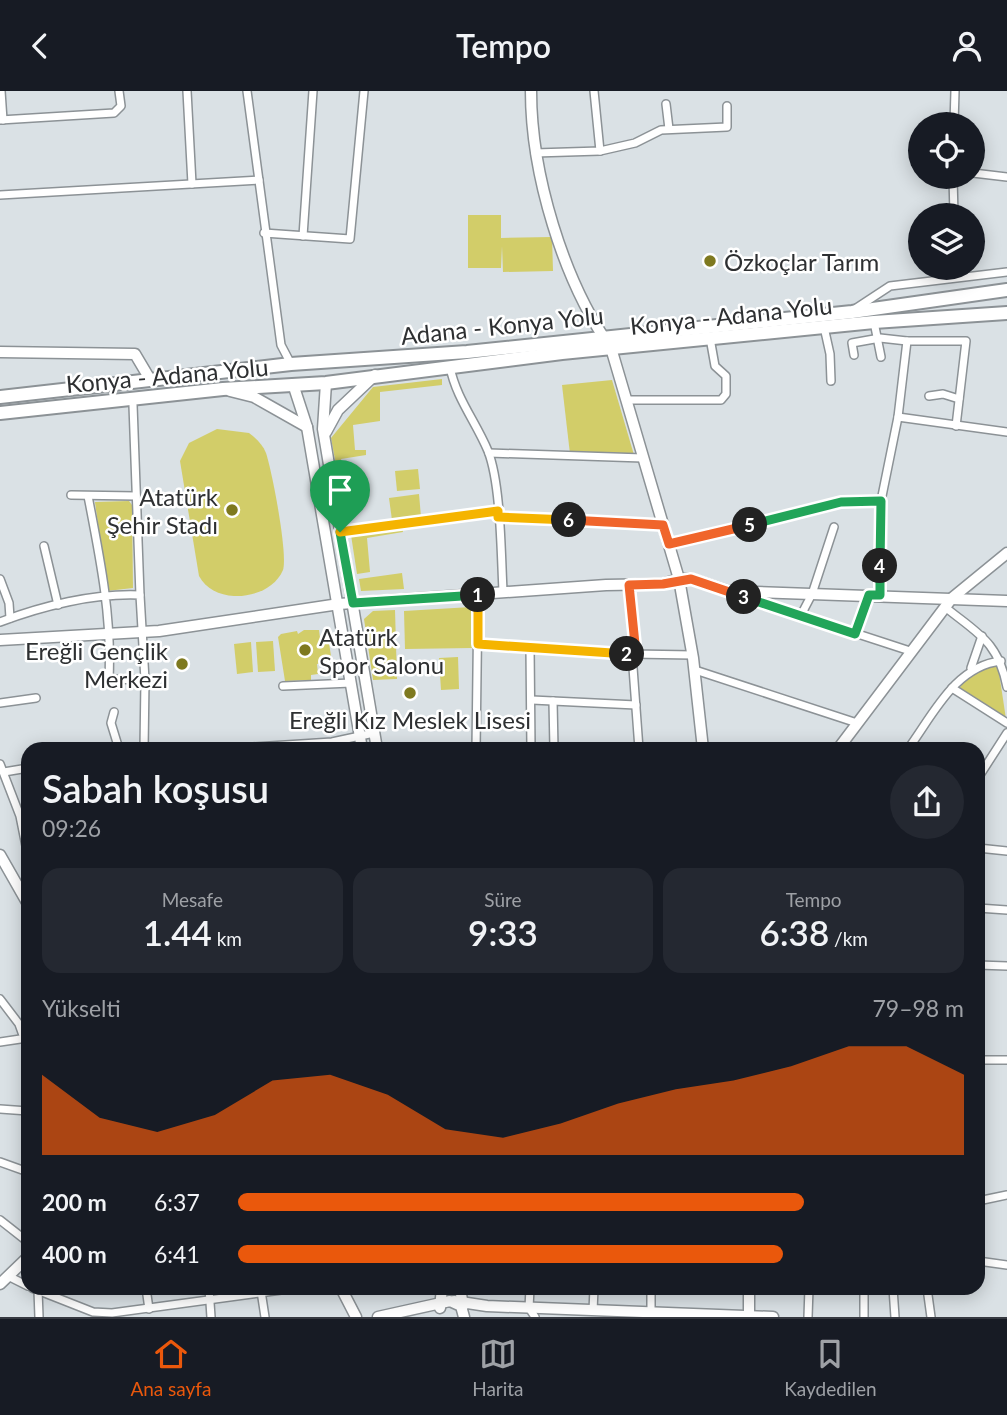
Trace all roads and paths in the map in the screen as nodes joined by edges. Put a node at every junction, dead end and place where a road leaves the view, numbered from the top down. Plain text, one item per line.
1 (1, 91) edge
2 (119, 91) edge
3 (187, 91) edge
4 (247, 91) edge
5 (313, 91) edge
6 (364, 91) edge
7 (531, 91) edge
8 (594, 91) edge
9 (955, 91) edge
10 (666, 104) dead end
11 (727, 106) dead end
12 (954, 112) edge
13 (2, 120) edge
14 (669, 129) junction
15 (600, 151) junction
16 (535, 153) junction
17 (985, 174) edge
18 (1007, 177) edge
19 (259, 180) junction
20 (192, 184) junction
21 (0, 195) edge
22 (264, 233) junction
23 (303, 236) junction
24 (1007, 272) edge
25 (985, 274) edge
26 (935, 280) edge
27 (1007, 290) edge
28 (852, 311) junction
29 (1007, 313) edge
30 (874, 322) junction
31 (846, 325) junction
32 (824, 327) junction
33 (603, 336) junction
34 (709, 338) junction
35 (877, 338) junction
36 (907, 341) junction
37 (852, 343) junction
38 (611, 348) junction
39 (0, 352) edge
40 (854, 355) dead end
41 (881, 357) dead end
42 (324, 361) junction
43 (291, 364) junction
44 (450, 367) junction
45 (375, 375) junction
46 (151, 381) junction
47 (831, 381) dead end
48 (326, 383) junction
49 (293, 384) junction
50 (223, 390) junction
51 (929, 396) dead end
52 (0, 397) edge
53 (959, 399) junction
54 (626, 400) junction
55 (134, 405) dead end
56 (0, 413) edge
57 (898, 417) junction
58 (956, 426) junction
59 (307, 427) junction
60 (1007, 432) edge
61 (324, 440) junction
62 (489, 453) junction
63 (643, 458) junction
64 (71, 495) dead end
65 (88, 496) junction
66 (136, 496) junction
67 (881, 501) junction
68 (498, 514) junction
69 (663, 525) junction
70 (834, 527) dead end
71 (340, 532) junction
72 (669, 544) junction
73 (44, 546) dead end
74 (1007, 553) edge
75 (0, 579) edge
76 (679, 579) junction
77 (629, 585) junction
78 (503, 591) junction
79 (728, 591) junction
80 (812, 594) junction
81 (140, 595) junction
82 (478, 595) junction
83 (874, 595) junction
84 (108, 597) junction
85 (954, 597) junction
86 (1007, 601) edge
87 (353, 603) junction
88 (339, 604) junction
89 (58, 605) junction
90 (945, 607) junction
91 (800, 617) junction
92 (10, 618) junction
93 (0, 622) edge
94 (144, 632) junction
95 (111, 633) junction
96 (855, 634) junction
97 (982, 636) junction
98 (0, 640) edge
99 (478, 644) junction
100 (530, 647) junction
101 (910, 651) junction
102 (634, 654) junction
103 (693, 655) junction
104 (1002, 658) edge
105 (971, 669) junction
106 (695, 670) junction
107 (145, 680) junction
108 (351, 683) junction
109 (283, 686) dead end
110 (1007, 687) edge
111 (952, 688) junction
112 (36, 698) dead end
113 (532, 700) junction
114 (553, 701) junction
115 (0, 703) edge
116 (636, 705) junction
117 (114, 712) dead end
118 (857, 723) junction
119 (1007, 723) edge
120 (374, 733) junction
121 (1007, 733) edge
122 (359, 736) junction
123 (117, 742) edge
124 (144, 742) edge
125 (341, 742) edge
126 (360, 742) edge
127 (376, 742) edge
128 (476, 742) edge
129 (531, 742) edge
130 (554, 742) edge
131 (639, 742) edge
132 (702, 742) edge
133 (843, 742) edge
134 (913, 742) edge
135 (0, 764) edge
136 (985, 767) edge
137 (21, 769) edge
138 (4, 772) junction
139 (21, 821) edge
140 (985, 849) edge
141 (1007, 851) edge
142 (0, 855) edge
143 (4, 871) edge
144 (21, 894) edge
145 (985, 908) edge
146 (1007, 910) edge
147 (985, 965) edge
148 (1007, 966) edge
149 (0, 999) edge
150 (21, 1030) edge
151 (21, 1039) edge
152 (0, 1042) edge
153 (985, 1060) edge
154 (1007, 1060) edge
155 (0, 1109) edge
156 (21, 1110) edge
157 (0, 1162) edge
158 (21, 1170) edge
159 (1007, 1195) edge
160 (985, 1200) edge
161 (0, 1220) edge
162 (21, 1236) edge
163 (985, 1262) edge
164 (21, 1264) edge
165 (1007, 1265) edge
166 (4, 1280) edge
167 (21, 1285) edge
168 (34, 1295) edge
169 (50, 1295) edge
170 (147, 1295) edge
171 (210, 1295) edge
172 (236, 1295) edge
173 (262, 1295) edge
174 (345, 1295) edge
175 (531, 1295) edge
176 (594, 1295) edge
177 (652, 1295) edge
178 (749, 1295) edge
179 (809, 1295) edge
180 (864, 1295) edge
181 (893, 1295) edge
182 (928, 1295) edge
183 (210, 1299) junction
184 (451, 1308) edge
185 (149, 1309) junction
186 (593, 1311) junction
187 (532, 1313) edge
188 (651, 1313) junction
189 (38, 1317) edge
190 (211, 1317) edge
191 (265, 1317) edge
192 (356, 1317) edge
193 (377, 1317) edge
194 (542, 1317) edge
195 (749, 1317) edge
196 (773, 1317) edge
197 (808, 1317) edge
198 (864, 1317) edge
199 (895, 1317) edge
200 (931, 1317) edge

1 - 13 street
2 - 13 street
3 - 20 street
4 - 19 street
5 - 23 street
6 - 23 street
7 - 16 street
8 - 15 street
9 - 12 street
10 - 14 street
11 - 14 street
14 - 15 street
15 - 16 street
16 - 33 street
17 - 18 street
19 - 20 street
19 - 22 street
20 - 21 street
22 - 23 street
22 - 43 street
24 - 25 street
26 - 28 street
27 - 28 highway, Adana - Konya Yolu
28 - 33 highway, Adana - Konya Yolu
29 - 30 highway, Konya - Adana Yolu
30 - 31 highway, Konya - Adana Yolu
30 - 35 street
31 - 32 highway, Konya - Adana Yolu
31 - 37 street
32 - 34 highway, Konya - Adana Yolu
32 - 47 street
33 - 38 street
33 - 42 highway, Adana - Konya Yolu
34 - 38 highway, Konya - Adana Yolu
34 - 54 street
35 - 36 street
35 - 37 street
35 - 41 street
36 - 53 street
36 - 57 street
37 - 40 street
38 - 44 highway, Konya - Adana Yolu
38 - 54 street
39 - 46 street
42 - 43 highway, Adana - Konya Yolu
42 - 48 highway
43 - 46 highway, Adana - Konya Yolu
43 - 49 highway
44 - 45 highway, Konya - Adana Yolu
44 - 62 street
45 - 48 highway, Konya - Adana Yolu
45 - 61 street
46 - 52 highway, Adana - Konya Yolu
48 - 49 highway, Konya - Adana Yolu
48 - 61 street
49 - 50 highway, Konya - Adana Yolu
49 - 59 street
50 - 56 highway, Konya - Adana Yolu
50 - 59 street
51 - 53 street
53 - 58 street
54 - 63 street
55 - 66 street
57 - 58 street
57 - 67 street
58 - 60 street
59 - 88 street
61 - 71 street
62 - 63 street
62 - 68 street
63 - 69 street
64 - 65 street
65 - 66 street
65 - 84 street
66 - 81 street
67 - 72 street
67 - 83 street
68 - 69 street
68 - 71 street
68 - 78 street
69 - 72 street
70 - 80 street
71 - 87 street
72 - 76 street
73 - 89 street
74 - 85 street
75 - 92 street
76 - 77 street
76 - 79 street
76 - 103 street
77 - 78 street
77 - 102 street
78 - 82 street
79 - 80 street
79 - 91 street
80 - 83 street
80 - 91 street
81 - 84 street
81 - 94 street
82 - 87 street
82 - 99 street
83 - 85 street
83 - 96 street
84 - 89 street
84 - 95 street
85 - 86 street
85 - 90 street
87 - 88 street
87 - 120 street
88 - 94 street
88 - 108 street
89 - 92 street
90 - 97 street
90 - 101 street
91 - 96 street
92 - 93 street
94 - 95 street
94 - 107 street
95 - 98 street
95 - 107 street
96 - 101 street
97 - 104 street
97 - 105 street
99 - 100 street
99 - 128 street
100 - 102 street
100 - 113 street
101 - 118 street
102 - 103 street
102 - 116 street
103 - 106 street
104 - 105 street
104 - 110 street
105 - 111 street
106 - 118 street
106 - 132 street
107 - 124 street
108 - 109 street
108 - 122 street
111 - 119 street
111 - 134 street
112 - 115 street
113 - 114 street
113 - 129 street
114 - 116 street
114 - 130 street
116 - 131 street
117 - 123 street
118 - 133 street
120 - 122 street
120 - 127 street
121 - 136 street
122 - 125 street
122 - 126 street
135 - 138 street
137 - 138 street
138 - 139 street
140 - 141 street
142 - 143 street
143 - 144 street
145 - 146 street
147 - 148 street
149 - 150 street
151 - 152 street
153 - 154 street
155 - 156 street
157 - 158 street
159 - 160 street
161 - 162 street
163 - 165 street
164 - 166 street
166 - 167 street
168 - 189 street
169 - 185 street
170 - 185 street
171 - 183 street
172 - 183 street
173 - 191 street
174 - 192 street
175 - 187 street
176 - 186 street
177 - 188 street
178 - 195 street
179 - 197 street
180 - 198 street
181 - 199 street
182 - 200 street
183 - 185 street
183 - 190 street
184 - 187 street
184 - 193 street
186 - 187 street
186 - 188 street
187 - 194 street
188 - 195 street
195 - 196 street

